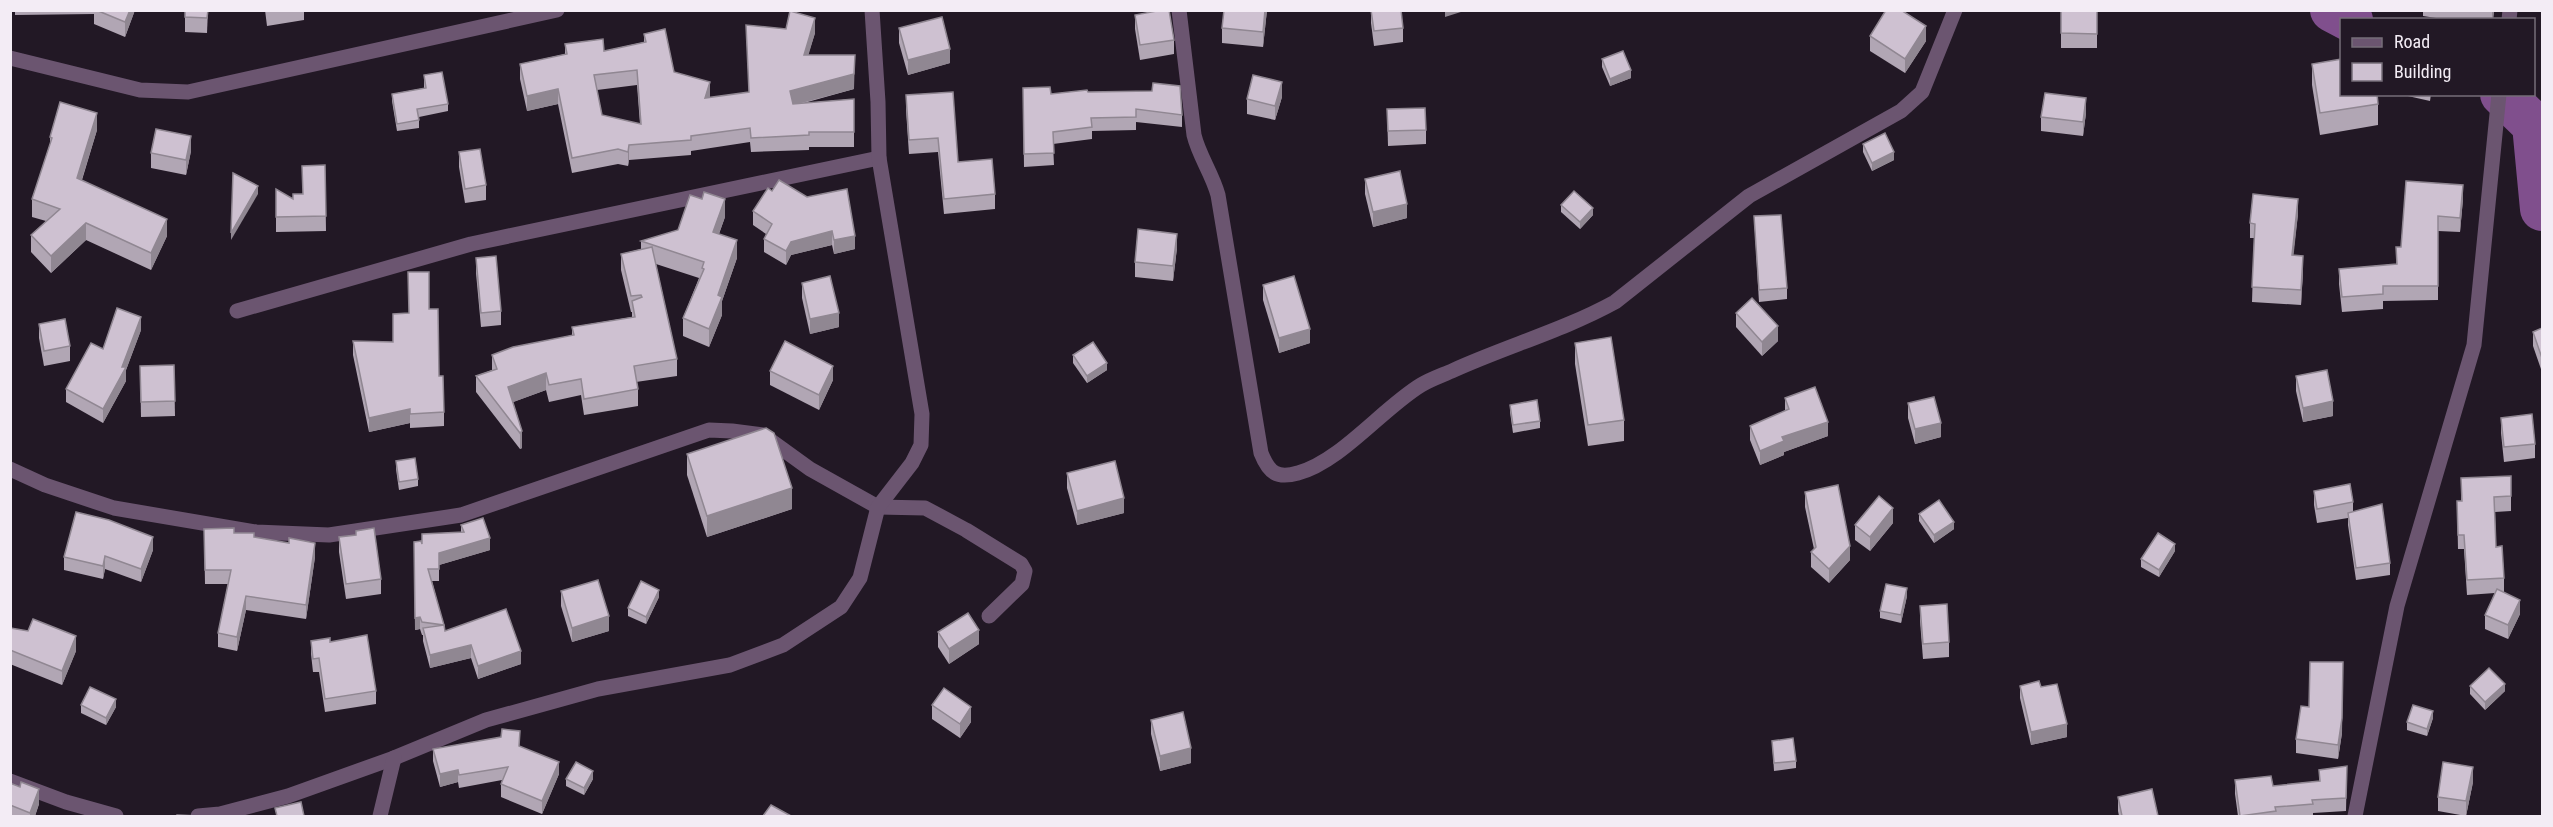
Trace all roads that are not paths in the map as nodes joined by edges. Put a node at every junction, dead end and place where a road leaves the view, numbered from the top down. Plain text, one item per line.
1 (557, 10) edge
2 (872, 10) edge
3 (1179, 10) edge
4 (1955, 10) edge
5 (10, 58) edge
6 (2499, 96) edge
7 (879, 158) junction
8 (237, 311) dead end
9 (10, 468) edge
10 (878, 507) junction
11 (989, 616) dead end
12 (394, 758) junction
13 (10, 781) edge
14 (116, 816) edge
15 (198, 816) edge
16 (380, 816) edge
17 (2355, 816) edge

1 - 5 street
2 - 7 street
3 - 4 street
6 - 17 street
7 - 8 street
7 - 10 street
9 - 10 street
10 - 11 street
10 - 12 street
12 - 15 street
12 - 16 street
13 - 14 street

